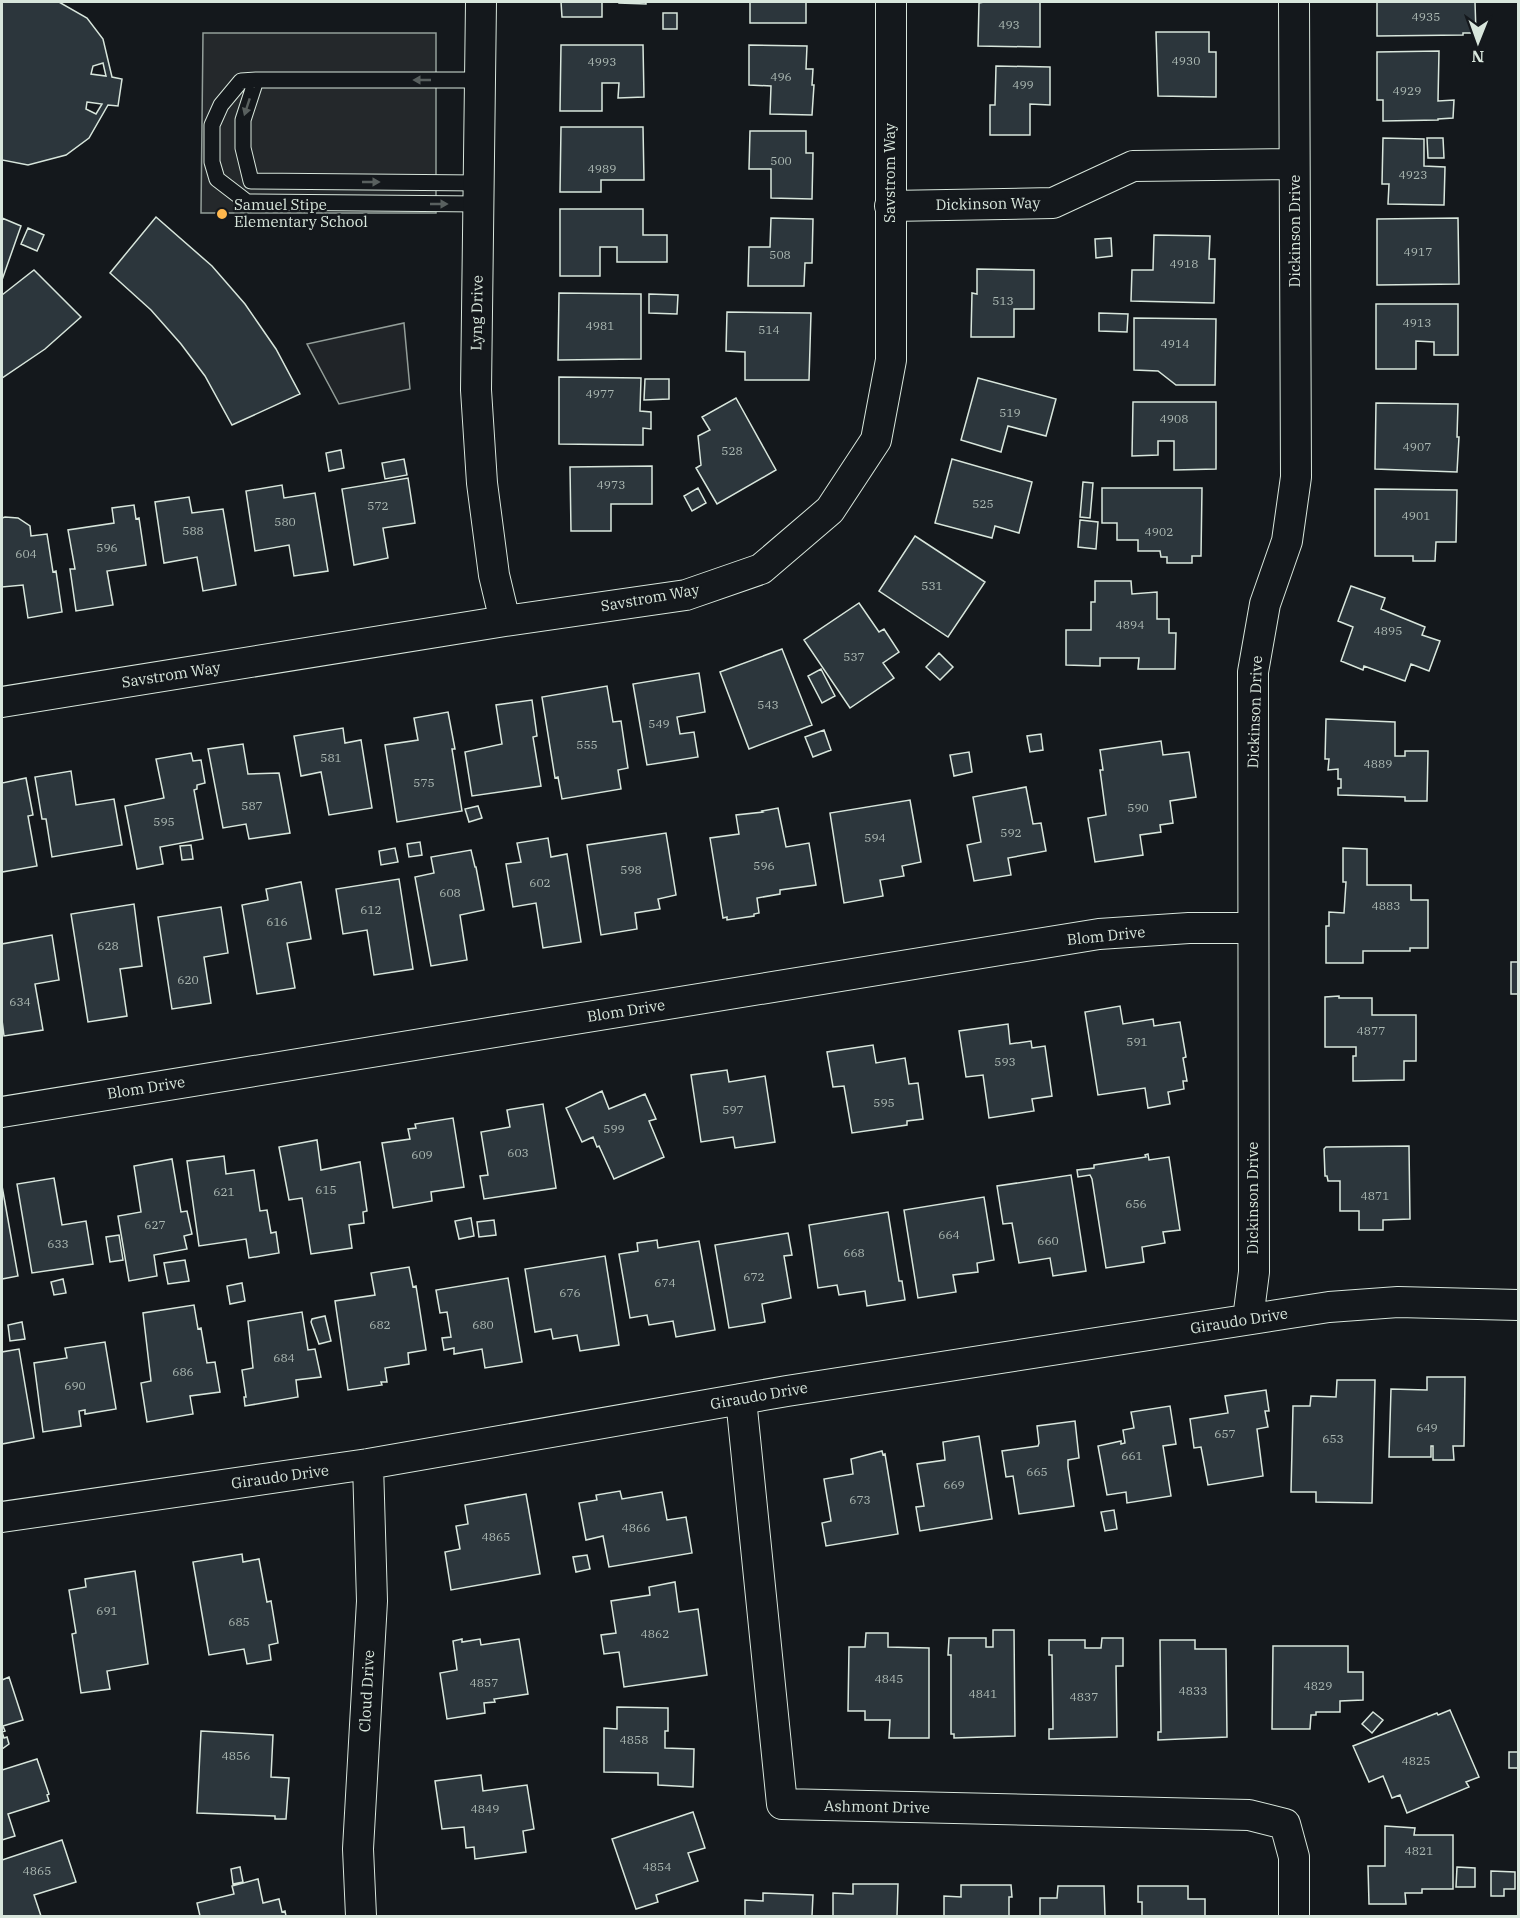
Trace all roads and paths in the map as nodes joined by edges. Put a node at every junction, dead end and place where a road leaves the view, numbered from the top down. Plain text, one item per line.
1 (481, 2) edge
2 (891, 2) edge
3 (1294, 2) edge
4 (256, 80) junction
5 (481, 81) junction
6 (1294, 164) junction
7 (479, 193) junction
8 (890, 206) junction
9 (505, 621) junction
10 (2, 702) edge
11 (1252, 928) junction
12 (2, 1112) edge
13 (1518, 1305) edge
14 (1248, 1319) junction
15 (741, 1399) junction
16 (368, 1464) junction
17 (2, 1517) edge
18 (361, 1917) edge
19 (1294, 1917) edge

1 - 5 street, Lyng Drive
2 - 8 street, Savstrom Way
3 - 6 street, Dickinson Drive
5 -> 4 lane
4 -> 7 lane
4 -> 7 lane
5 - 7 street, Lyng Drive
6 - 8 street, Dickinson Way
6 - 11 street, Dickinson Drive
7 - 9 street, Lyng Drive
8 - 9 street, Savstrom Way
9 - 10 street, Savstrom Way
11 - 12 street, Blom Drive
11 - 14 street, Dickinson Drive
13 - 14 street, Giraudo Drive
14 - 15 street, Giraudo Drive
15 - 16 street, Giraudo Drive
15 - 19 street, Ashmont Drive
16 - 17 street, Giraudo Drive
16 - 18 street, Cloud Drive

